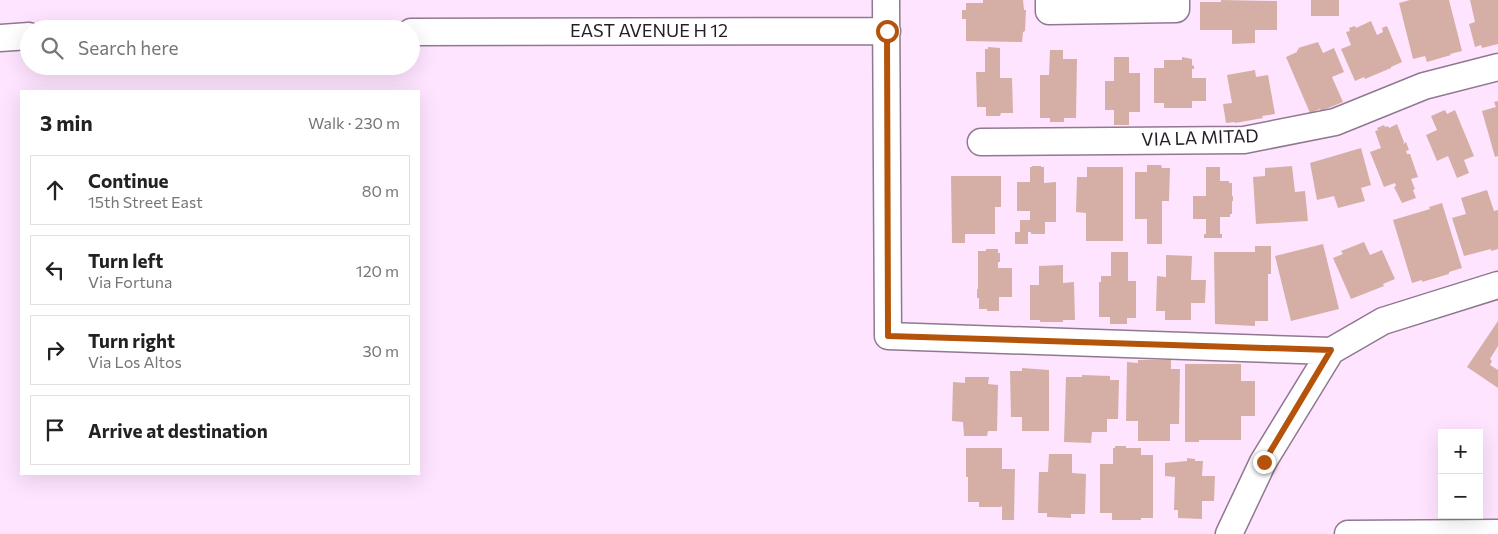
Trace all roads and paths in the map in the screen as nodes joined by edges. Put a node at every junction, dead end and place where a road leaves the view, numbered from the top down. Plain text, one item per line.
1 (886, 0) edge
2 (1049, 0) edge
3 (1176, 0) edge
4 (887, 31) junction
5 (420, 32) edge
6 (20, 37) edge
7 (0, 38) edge
8 (1498, 67) edge
9 (981, 142) dead end
10 (1498, 285) edge
11 (1331, 350) junction
12 (1498, 533) edge
13 (1229, 534) edge
14 (1348, 534) edge

1 - 4 street
2 - 3 street
4 - 5 street, EAST AVENUE H 12
4 - 11 street
6 - 7 street
8 - 9 street, VIA LA MITAD
10 - 11 street
11 - 13 street
12 - 14 street

